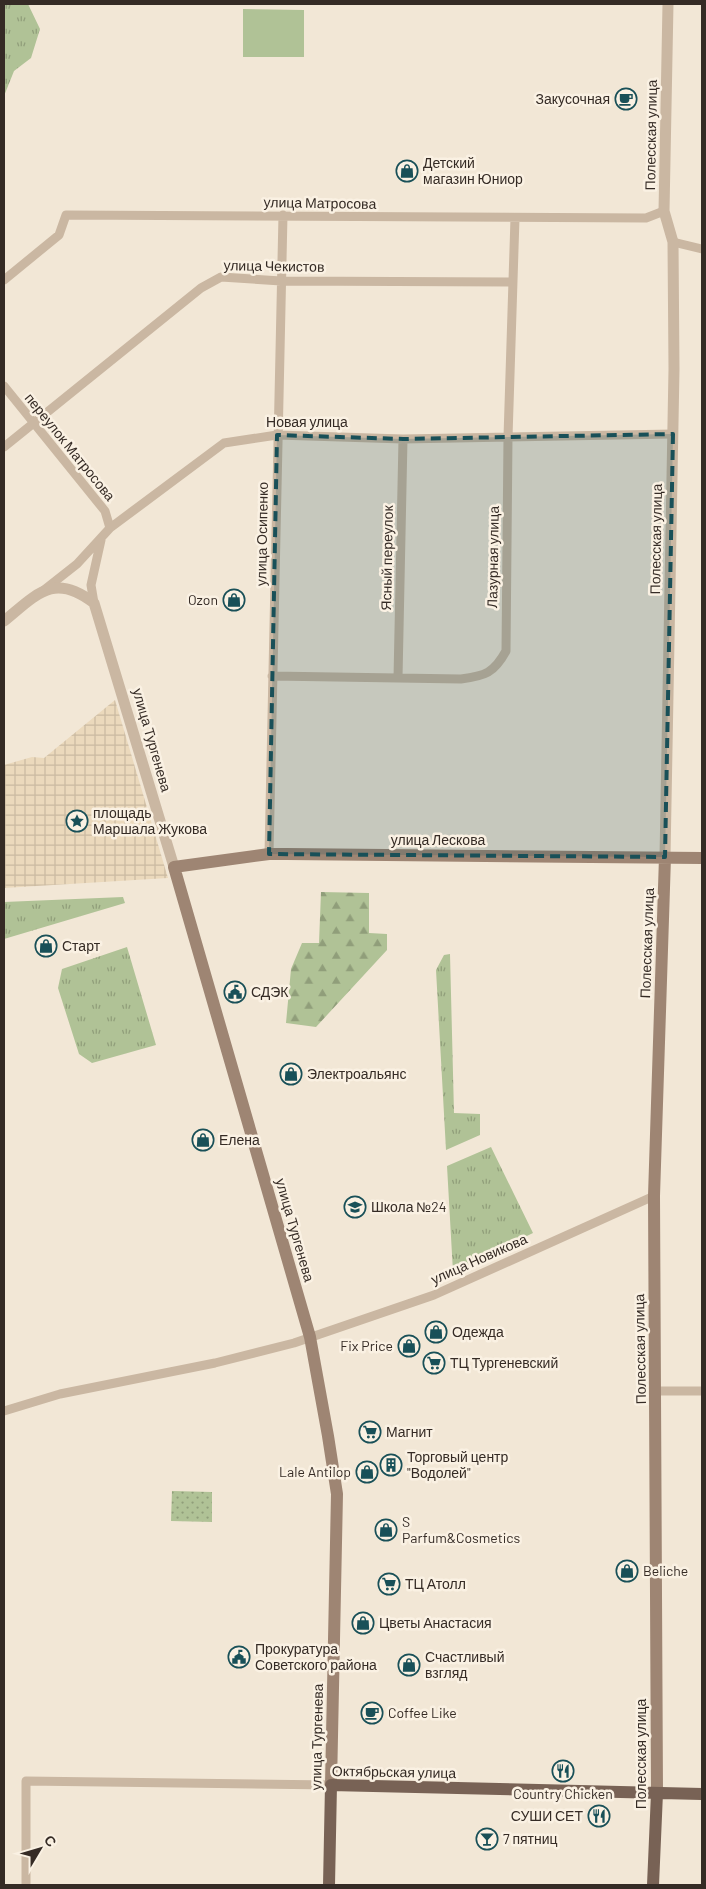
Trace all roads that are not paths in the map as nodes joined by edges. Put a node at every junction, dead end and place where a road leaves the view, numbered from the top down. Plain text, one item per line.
1 (668, 4) edge
2 (664, 211) junction
3 (283, 216) junction
4 (515, 218) junction
5 (673, 242) junction
6 (702, 250) edge
7 (4, 280) edge
8 (281, 280) junction
9 (512, 282) junction
10 (4, 386) edge
11 (34, 422) junction
12 (673, 434) junction
13 (277, 435) junction
14 (508, 437) junction
15 (403, 439) junction
16 (4, 447) edge
17 (110, 528) junction
18 (102, 539) junction
19 (44, 590) junction
20 (94, 603) junction
21 (4, 621) edge
22 (272, 676) junction
23 (398, 678) junction
24 (269, 854) junction
25 (665, 857) junction
26 (702, 858) edge
27 (174, 867) junction
28 (654, 1196) junction
29 (310, 1337) junction
30 (656, 1391) junction
31 (702, 1391) edge
32 (4, 1411) edge
33 (331, 1785) junction
34 (657, 1793) junction
35 (702, 1794) edge
36 (26, 1885) edge
37 (329, 1885) edge
38 (653, 1885) edge

1 - 2 street, Полесская улица
2 - 4 street, улица Матросова
2 - 5 street, Полесская улица
3 - 4 street, улица Матросова
3 - 7 street, улица Матросова
3 - 8 street, улица Осипенко
4 - 9 street, Лазурная улица
5 - 6 street
5 - 12 street, Полесская улица
8 - 9 street, улица Чекистов
8 - 11 street, улица Чекистов
8 - 13 street, улица Осипенко
9 - 14 street, Лазурная улица
10 - 11 street, переулок Матросова
11 - 16 street, улица Чекистов
11 - 17 street, переулок Матросова
12 - 14 street, Новая улица
12 - 25 street, Полесская улица
13 - 15 street, Новая улица
13 - 17 street, Новая улица
13 - 22 street, улица Осипенко
14 - 15 street, Новая улица
14 - 23 street, Лазурная улица
15 - 23 street, Ясный переулок
17 - 18 street, Новая улица
18 - 19 street, Новая улица
18 - 20 street
19 - 20 street
19 - 21 street, Новая улица
20 - 27 street, улица Тургенева
22 - 23 street, Лазурная улица
22 - 24 street, улица Осипенко
24 - 25 main road, улица Лескова
24 - 27 main road, улица Лескова
25 - 26 main road, улица Лескова
25 - 28 main road, Полесская улица
27 - 29 main road, улица Тургенева
28 - 29 street, улица Новикова
28 - 30 main road, Полесская улица
29 - 32 street, улица Новикова
29 - 33 main road, улица Тургенева
30 - 31 street
30 - 34 main road, Полесская улица
33 - 34 main road, Октябрьская улица
33 - 36 street, Октябрьская улица
33 - 37 main road, улица Тургенева
34 - 35 main road, Октябрьская улица
34 - 38 main road, Полесская улица

